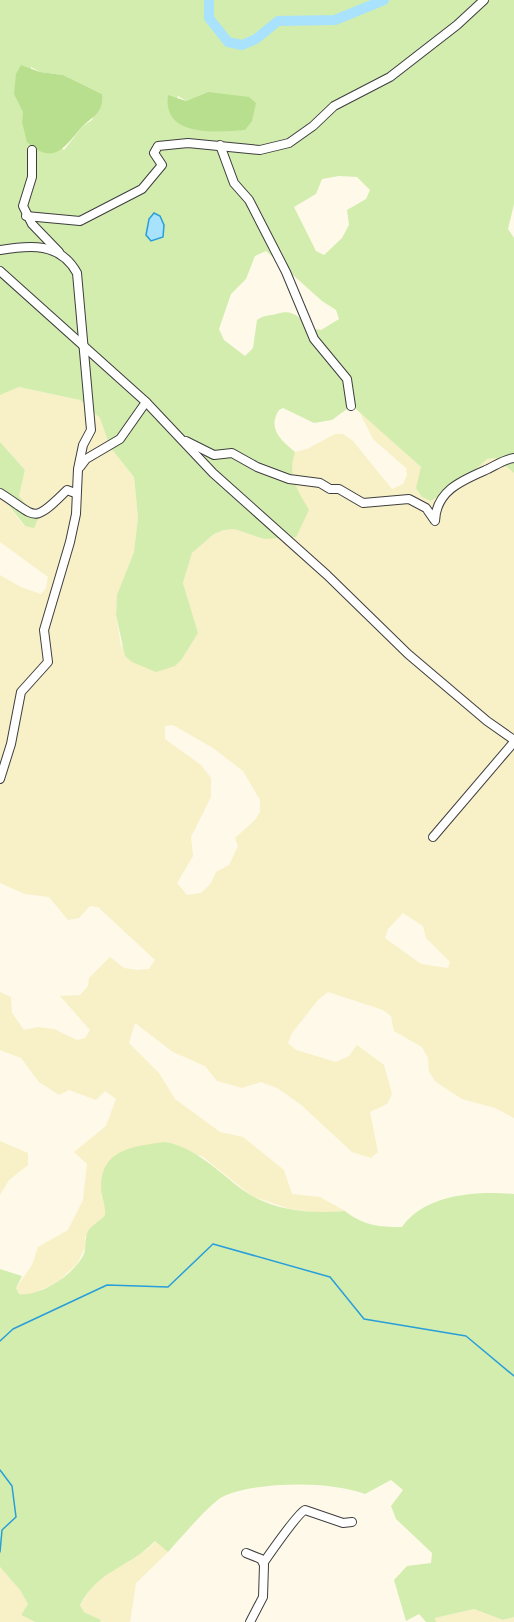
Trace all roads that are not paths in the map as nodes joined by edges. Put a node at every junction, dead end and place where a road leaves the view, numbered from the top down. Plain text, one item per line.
1 (484, 0) edge
2 (220, 145) junction
3 (32, 150) dead end
4 (26, 216) junction
5 (0, 250) edge
6 (62, 254) junction
7 (0, 271) edge
8 (85, 349) junction
9 (146, 402) junction
10 (351, 406) dead end
11 (180, 438) junction
12 (514, 458) edge
13 (78, 469) junction
14 (0, 493) edge
15 (75, 494) junction
16 (514, 741) edge
17 (0, 779) edge
18 (433, 837) dead end
19 (352, 1522) dead end
20 (246, 1552) dead end
21 (264, 1562) junction
22 (250, 1622) edge

1 - 2 street
2 - 4 street
2 - 10 street
3 - 4 street
4 - 6 street
5 - 6 street
6 - 8 street
7 - 8 street
8 - 9 street
8 - 13 street
9 - 11 street
9 - 13 street
11 - 12 street
11 - 16 street
13 - 15 street
14 - 15 street
15 - 17 street
16 - 18 street
19 - 21 street
20 - 21 street
21 - 22 street

